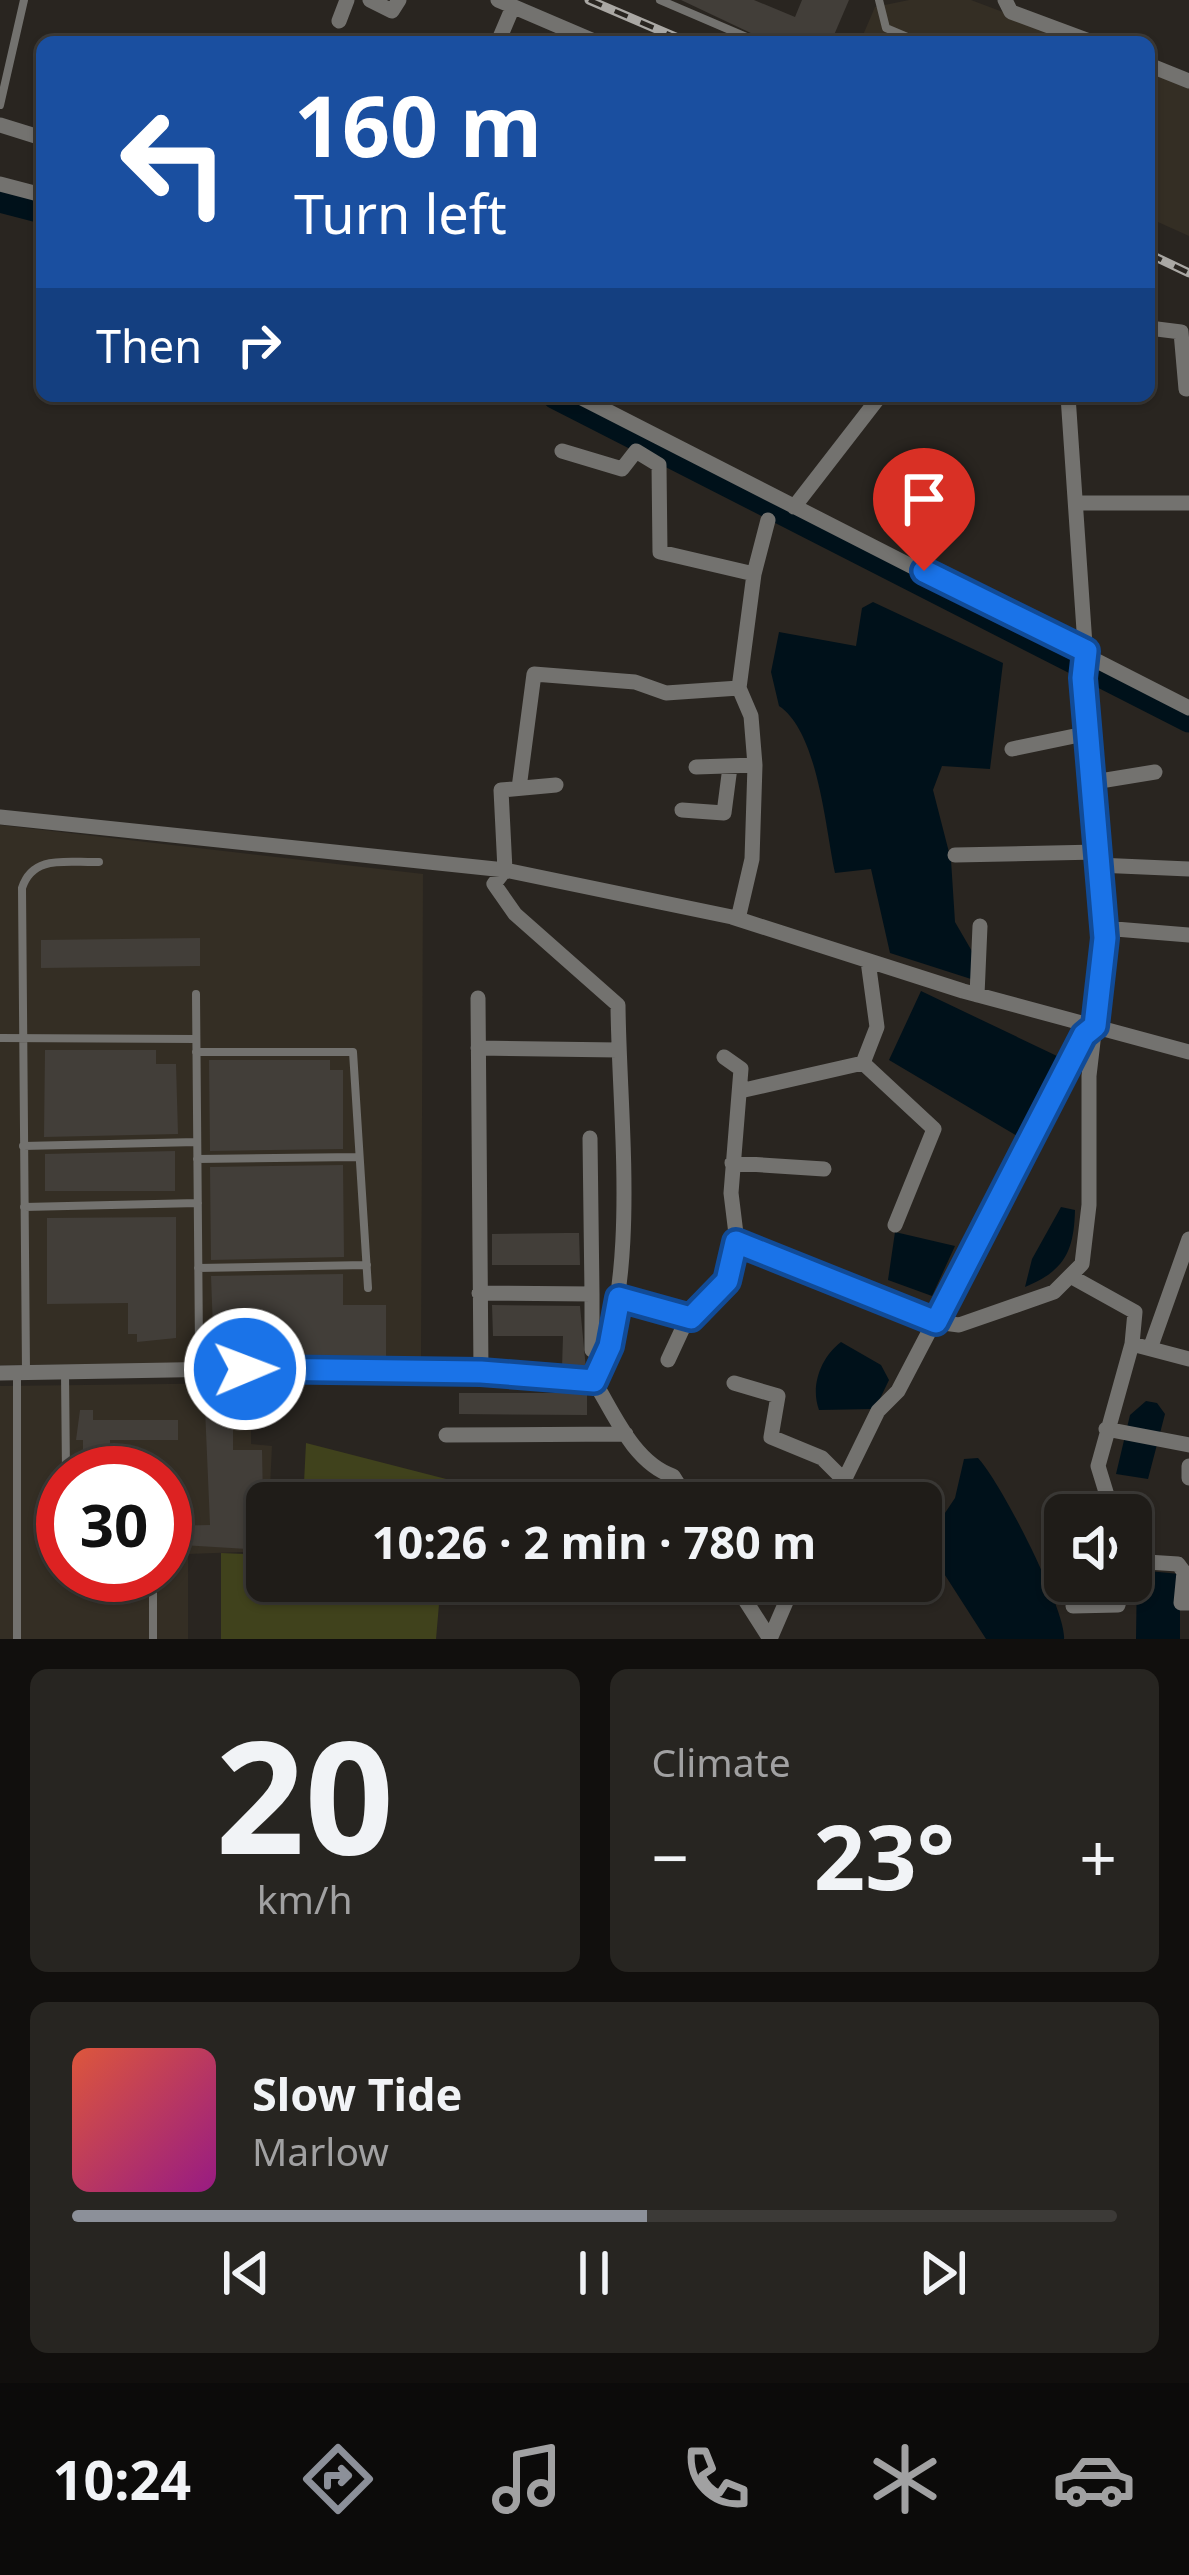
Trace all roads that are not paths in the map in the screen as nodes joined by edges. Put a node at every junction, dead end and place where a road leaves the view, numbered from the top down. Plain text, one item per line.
1 (24, 0) edge
2 (347, 0) edge
3 (370, 0) edge
4 (399, 0) edge
5 (660, 0) edge
6 (879, 0) edge
7 (1005, 0) edge
8 (505, 4) edge
9 (338, 21) dead end
10 (499, 36) edge
11 (574, 36) edge
12 (744, 36) edge
13 (905, 36) edge
14 (1076, 36) edge
15 (1155, 67) edge
16 (1189, 81) edge
17 (0, 106) edge
18 (0, 125) edge
19 (36, 136) edge
20 (0, 184) edge
21 (36, 193) edge
22 (1155, 329) edge
23 (1186, 389) edge
24 (590, 402) edge
25 (875, 402) edge
26 (1069, 402) edge
27 (562, 451) dead end
28 (1189, 502) edge
29 (1077, 503) junction
30 (794, 507) junction
31 (768, 520) dead end
32 (754, 574) junction
33 (1086, 654) junction
34 (739, 688) junction
35 (1189, 708) edge
36 (1089, 734) junction
37 (1012, 748) dead end
38 (755, 765) junction
39 (696, 767) dead end
40 (730, 767) junction
41 (1155, 772) dead end
42 (1094, 782) junction
43 (556, 785) dead end
44 (519, 788) junction
45 (682, 810) dead end
46 (0, 817) edge
47 (955, 856) dead end
48 (1097, 859) junction
49 (98, 862) dead end
50 (1189, 869) edge
51 (505, 870) junction
52 (738, 919) junction
53 (980, 926) dead end
54 (1103, 928) junction
55 (1189, 935) edge
56 (868, 961) junction
57 (196, 994) dead end
58 (977, 995) junction
59 (478, 998) dead end
60 (1092, 1025) junction
61 (0, 1038) edge
62 (22, 1038) junction
63 (196, 1039) junction
64 (478, 1048) junction
65 (618, 1050) junction
66 (196, 1052) junction
67 (1189, 1052) edge
68 (724, 1057) dead end
69 (862, 1063) junction
70 (740, 1090) junction
71 (590, 1138) dead end
72 (197, 1142) junction
73 (23, 1146) junction
74 (358, 1156) junction
75 (197, 1159) junction
76 (732, 1163) junction
77 (824, 1169) dead end
78 (198, 1203) junction
79 (24, 1208) junction
80 (896, 1225) dead end
81 (1189, 1239) edge
82 (736, 1242) junction
83 (367, 1264) junction
84 (198, 1268) junction
85 (1072, 1277) junction
86 (368, 1288) dead end
87 (479, 1293) junction
88 (592, 1294) junction
89 (619, 1298) junction
90 (687, 1319) junction
91 (936, 1322) junction
92 (1132, 1344) junction
93 (1151, 1346) junction
94 (199, 1348) dead end
95 (592, 1350) dead end
96 (1189, 1359) edge
97 (668, 1360) dead end
98 (65, 1372) junction
99 (481, 1372) junction
100 (14, 1373) edge
101 (594, 1381) junction
102 (734, 1383) dead end
103 (1112, 1430) junction
104 (626, 1434) junction
105 (446, 1435) dead end
106 (1189, 1445) edge
107 (66, 1446) edge
108 (1189, 1466) edge
109 (1189, 1478) edge
110 (844, 1480) joint
111 (678, 1482) edge
112 (1107, 1494) edge
113 (16, 1548) junction
114 (0, 1549) edge
115 (1152, 1562) edge
116 (153, 1602) edge
117 (747, 1602) edge
118 (786, 1602) edge
119 (1119, 1602) edge
120 (1189, 1604) edge
121 (1073, 1606) dead end
122 (17, 1639) edge
123 (153, 1639) edge
124 (770, 1639) edge

1 - 17 lane
2 - 9 street
3 - 4 street
5 - 12 lane
6 - 13 lane
7 - 14 street
8 - 10 street
8 - 11 street
15 - 16 street
18 - 19 street
20 - 21 street
22 - 23 street
24 - 30 street
25 - 30 street
26 - 29 street
27 - 32 street
28 - 29 street
29 - 33 street
30 - 33 street
31 - 32 street
32 - 34 street
33 - 35 street
33 - 36 street
34 - 38 street
34 - 44 street
36 - 37 street
36 - 42 street
38 - 40 street
38 - 52 street
39 - 40 street
40 - 45 street
41 - 42 street
42 - 48 street
43 - 44 street
44 - 51 street
46 - 51 street
47 - 48 street
48 - 50 street
48 - 54 street
49 - 62 lane
51 - 52 street
51 - 65 street
52 - 56 street
53 - 58 street
54 - 55 street
54 - 60 street
56 - 58 street
56 - 69 street
57 - 63 lane
58 - 60 street
59 - 64 street
60 - 67 street
60 - 85 street
60 - 91 street
61 - 62 lane
62 - 63 lane
62 - 73 lane
63 - 66 lane
64 - 65 street
64 - 87 street
65 - 89 street
66 - 72 lane
66 - 74 lane
68 - 70 street
69 - 70 street
69 - 80 street
70 - 76 street
71 - 88 street
72 - 73 lane
72 - 75 lane
73 - 79 lane
74 - 75 lane
74 - 83 lane
75 - 78 lane
76 - 77 street
76 - 82 street
78 - 79 lane
78 - 84 lane
79 - 100 lane
81 - 93 street
82 - 90 street
82 - 91 street
83 - 84 lane
83 - 86 lane
84 - 94 lane
85 - 91 street
85 - 92 street
87 - 88 street
87 - 99 street
88 - 95 street
89 - 90 street
89 - 101 street
90 - 97 street
91 - 110 street
92 - 93 street
92 - 103 street
93 - 96 street
98 - 99 street
98 - 100 street
98 - 107 lane
99 - 101 street
100 - 113 lane
101 - 104 street
102 - 110 street
103 - 106 street
103 - 112 street
104 - 105 street
104 - 111 street
108 - 109 street
113 - 114 lane
113 - 122 lane
115 - 120 street
116 - 123 lane
117 - 124 street
118 - 124 street
119 - 121 street

